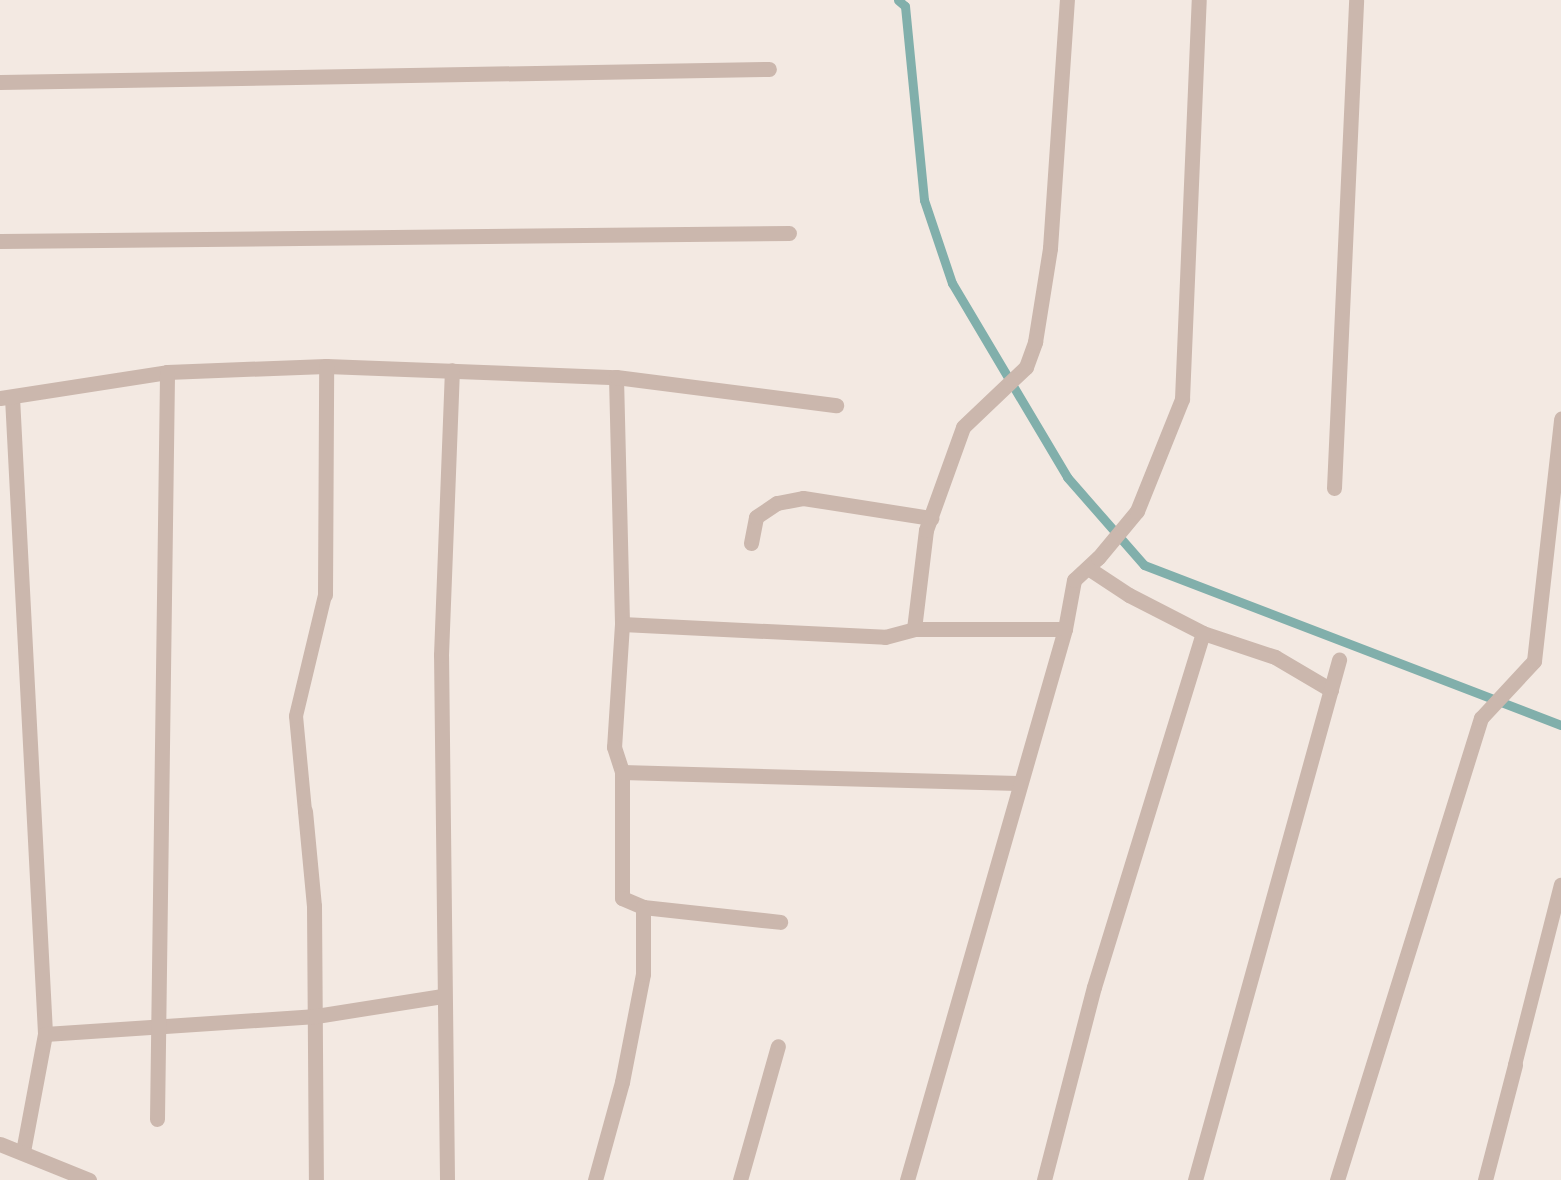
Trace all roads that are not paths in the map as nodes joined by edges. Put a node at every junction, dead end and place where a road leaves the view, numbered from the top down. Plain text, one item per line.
1 (1067, 0) edge
2 (1199, 0) edge
3 (1356, 0) edge
4 (769, 69) dead end
5 (0, 82) edge
6 (789, 233) dead end
7 (0, 242) edge
8 (326, 366) junction
9 (452, 370) junction
10 (167, 372) junction
11 (616, 377) junction
12 (6, 397) edge
13 (836, 405) dead end
14 (1561, 419) edge
15 (1334, 488) dead end
16 (930, 518) junction
17 (751, 543) dead end
18 (1088, 568) junction
19 (325, 595) joint
20 (622, 624) junction
21 (914, 629) junction
22 (1065, 629) junction
23 (1203, 633) junction
24 (1339, 660) dead end
25 (1331, 690) junction
26 (622, 772) junction
27 (1018, 783) junction
28 (305, 811) joint
29 (1561, 885) edge
30 (643, 907) junction
31 (780, 922) dead end
32 (442, 996) junction
33 (316, 1016) junction
34 (156, 1024) junction
35 (45, 1035) junction
36 (778, 1046) dead end
37 (1515, 1065) joint
38 (157, 1119) dead end
39 (0, 1144) edge
40 (23, 1152) junction
41 (89, 1180) edge
42 (316, 1180) edge
43 (447, 1180) edge
44 (595, 1180) edge
45 (740, 1180) edge
46 (907, 1180) edge
47 (1044, 1180) edge
48 (1195, 1180) edge
49 (1337, 1180) edge
50 (1485, 1180) edge

1 - 16 street
2 - 18 street
3 - 15 street
4 - 5 street
6 - 7 street
8 - 9 street
8 - 10 street
8 - 19 street
9 - 11 street
9 - 32 street
10 - 12 street
10 - 34 street
11 - 13 street
11 - 20 street
12 - 35 street
14 - 49 street
16 - 17 street
16 - 21 street
18 - 22 street
18 - 23 street
19 - 28 lane
20 - 21 street
20 - 26 street
21 - 22 street
22 - 27 street
23 - 25 street
23 - 47 street
24 - 25 street
25 - 48 street
26 - 27 street
26 - 30 street
27 - 46 street
28 - 33 street
29 - 37 lane
30 - 31 street
30 - 44 street
32 - 33 street
32 - 43 street
33 - 34 street
33 - 42 street
34 - 35 street
34 - 38 street
35 - 40 street
36 - 45 street
37 - 50 street
39 - 40 street
40 - 41 street

